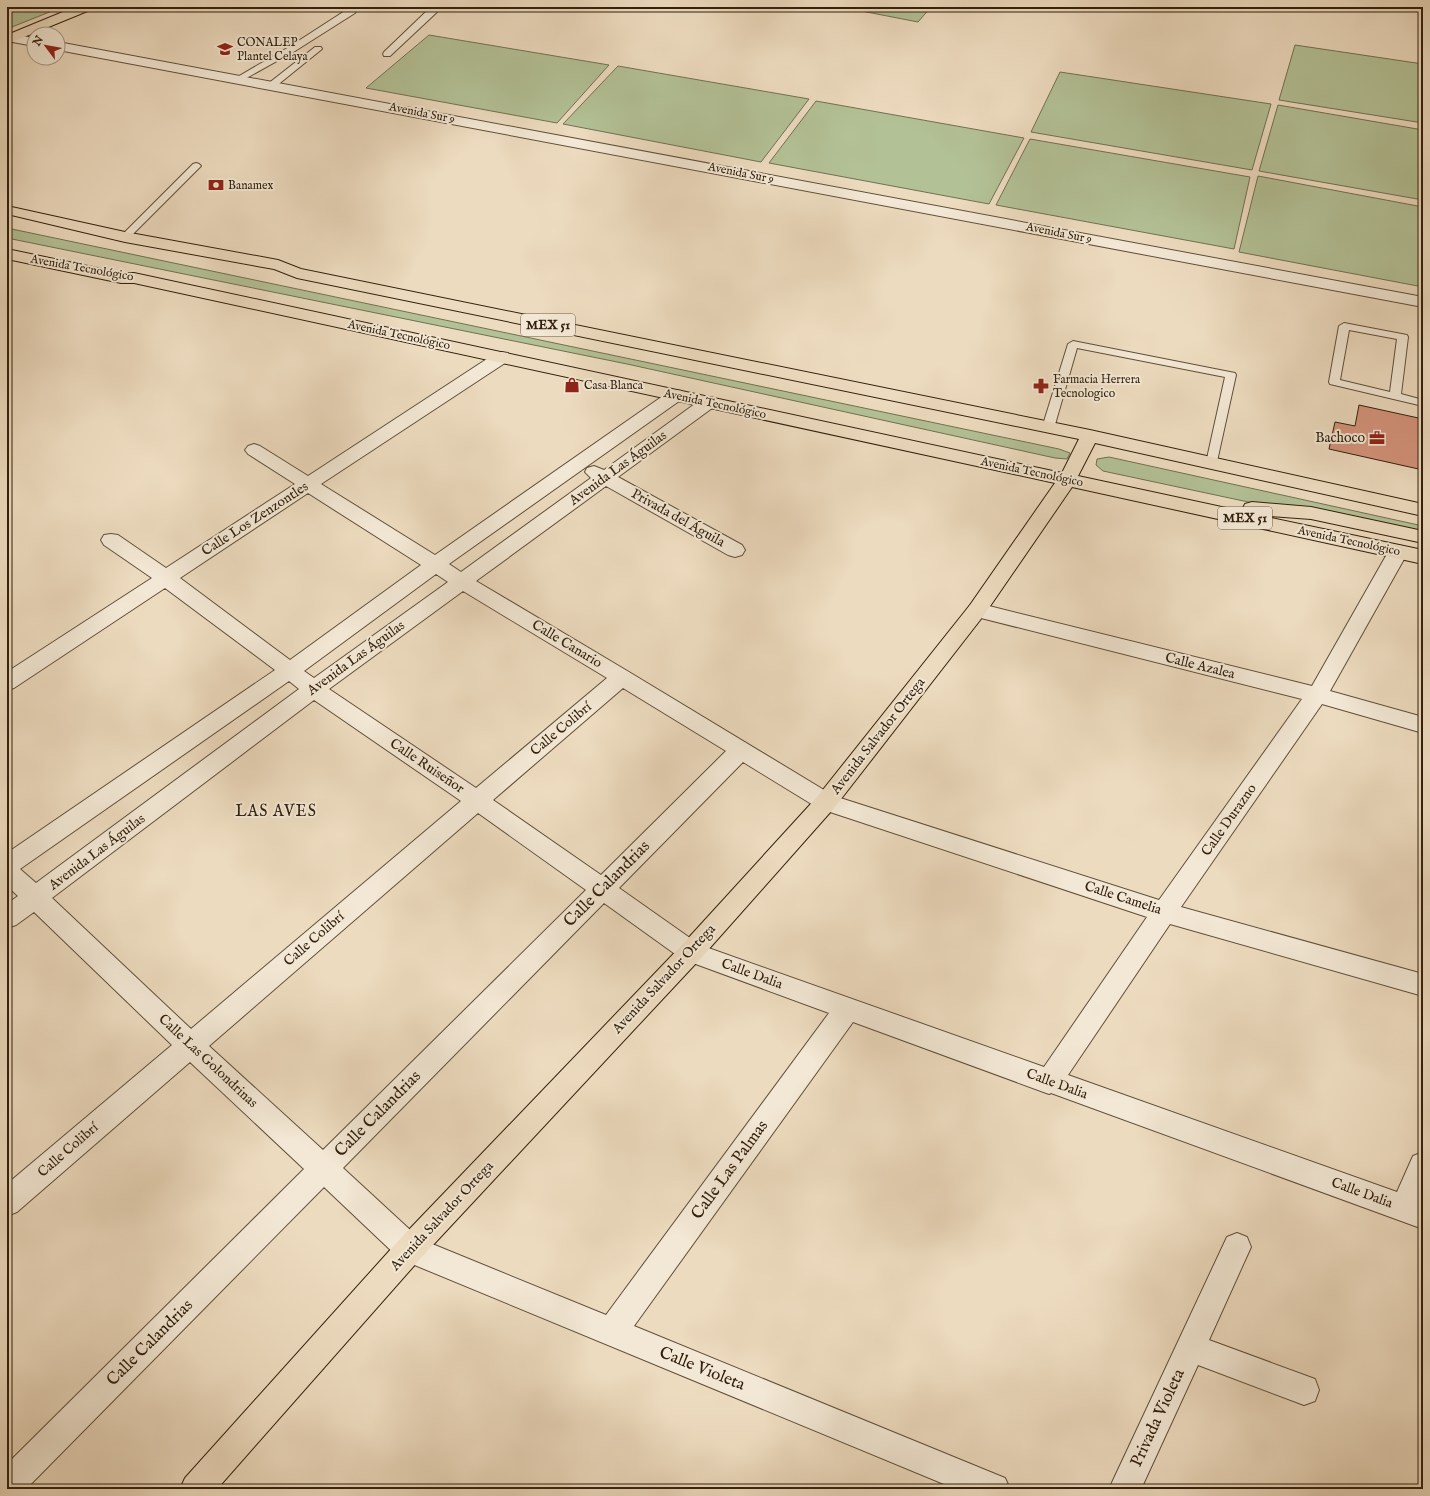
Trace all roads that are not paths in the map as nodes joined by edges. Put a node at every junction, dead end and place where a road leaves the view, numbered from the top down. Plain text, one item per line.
1 (77, 7) edge
2 (86, 7) edge
3 (355, 7) edge
4 (435, 7) edge
5 (9, 38) edge
6 (26, 41) edge
7 (66, 47) edge
8 (318, 50) dead end
9 (387, 54) dead end
10 (238, 79) junction
11 (272, 85) junction
12 (196, 166) dead end
13 (7, 210) edge
14 (7, 217) edge
15 (126, 237) junction
16 (7, 249) edge
17 (7, 254) edge
18 (297, 273) junction
19 (134, 278) junction
20 (1423, 302) edge
21 (502, 357) junction
22 (676, 395) junction
23 (1395, 396) junction
24 (709, 402) junction
25 (1423, 402) edge
26 (1048, 428) junction
27 (1090, 436) junction
28 (254, 450) dead end
29 (579, 463) junction
30 (1212, 463) junction
31 (605, 477) junction
32 (1067, 480) junction
33 (309, 484) junction
34 (1163, 501) junction
35 (1423, 510) edge
36 (1423, 537) edge
37 (111, 540) dead end
38 (735, 550) dead end
39 (1398, 552) junction
40 (1423, 557) edge
41 (435, 565) junction
42 (166, 578) junction
43 (461, 581) junction
44 (977, 610) junction
45 (289, 671) junction
46 (622, 676) junction
47 (7, 682) edge
48 (314, 690) junction
49 (1317, 695) junction
50 (1423, 726) edge
51 (741, 750) junction
52 (476, 800) junction
53 (826, 802) junction
54 (7, 865) edge
55 (7, 871) edge
56 (602, 890) junction
57 (36, 897) junction
58 (1164, 912) junction
59 (7, 918) edge
60 (691, 952) junction
61 (1423, 985) edge
62 (848, 1008) junction
63 (190, 1045) junction
64 (1050, 1082) junction
65 (1423, 1165) edge
66 (324, 1168) junction
67 (7, 1202) edge
68 (1414, 1211) edge
69 (1237, 1248) dead end
70 (410, 1249) junction
71 (612, 1332) junction
72 (1191, 1348) junction
73 (1304, 1390) dead end
74 (16, 1478) edge
75 (196, 1489) edge
76 (994, 1489) edge
77 (1125, 1489) edge

1 - 5 main road
2 - 5 main road
3 - 10 lane
4 - 9 lane
5 - 6 street
7 - 10 street, Avenida Sur 9
8 - 11 lane
10 - 11 street, Avenida Sur 9
11 - 20 street, Avenida Sur 9
12 - 15 lane
13 - 15 main road, MEX 51
14 - 18 main road
15 - 18 main road, MEX 51
16 - 19 main road
17 - 19 main road, Avenida Tecnológico / MEX 51
18 - 26 main road, MEX 51
19 - 21 main road, Avenida Tecnológico / MEX 51
21 - 22 main road, Avenida Tecnológico / MEX 51
21 - 33 street, Calle Los Zenzontles
22 - 24 main road, Avenida Tecnológico / MEX 51
22 - 29 street, Avenida Las Águilas
23 - 23 lane
23 - 25 lane
24 - 31 street, Avenida Las Águilas
24 - 32 main road, Avenida Tecnológico / MEX 51
26 - 27 main road, MEX 51
26 - 30 lane
27 - 30 main road, MEX 51
27 - 32 main road, Avenida Salvador Ortega
28 - 33 street, Calle Canario
29 - 31 street, Privada del Águila
29 - 41 street, Avenida Las Águilas
30 - 35 main road, MEX 51
31 - 38 street, Privada del Águila
31 - 43 street, Avenida Las Águilas
32 - 34 main road, Avenida Tecnológico / MEX 51
32 - 44 main road, Avenida Salvador Ortega
33 - 41 street, Calle Canario
33 - 42 street, Calle Los Zenzontles
34 - 36 main road
34 - 39 main road, Avenida Tecnológico / MEX 51
37 - 42 street, Calle Ruiseñor
39 - 40 main road, Avenida Tecnológico / MEX 51
39 - 49 street, Calle Durazno
41 - 43 street, Calle Canario
41 - 45 street, Avenida Las Águilas
42 - 45 street, Calle Ruiseñor
42 - 47 street, Calle Los Zenzontles
43 - 46 street, Calle Canario
43 - 48 street, Avenida Las Águilas
44 - 49 street, Calle Azalea
44 - 53 main road, Avenida Salvador Ortega
45 - 48 street, Calle Ruiseñor
45 - 54 street, Avenida Las Águilas
46 - 51 street, Calle Canario
46 - 52 street, Calle Colibrí
48 - 52 street, Calle Ruiseñor
48 - 57 street, Avenida Las Águilas
49 - 50 street, Calle Azalea
49 - 58 street, Calle Durazno
51 - 53 street, Calle Canario
51 - 56 street, Calle Calandrias
52 - 56 street, Calle Ruiseñor
52 - 63 street, Calle Colibrí
53 - 58 street, Calle Camelia
53 - 60 main road, Avenida Salvador Ortega
55 - 57 street, Calle Las Golondrinas
56 - 60 street, Calle Ruiseñor
56 - 66 street, Calle Calandrias
57 - 59 street, Avenida Las Águilas
57 - 63 street, Calle Las Golondrinas
58 - 61 street, Calle Camelia
58 - 64 street, Calle Durazno
60 - 62 street, Calle Dalia
60 - 70 main road, Avenida Salvador Ortega
62 - 64 street, Calle Dalia
62 - 71 street, Calle Las Palmas
63 - 66 street, Calle Las Golondrinas
63 - 67 street, Calle Colibrí
64 - 68 street, Calle Dalia
65 - 68 street
66 - 70 street, Calle Las Golondrinas
66 - 74 street, Calle Calandrias
69 - 72 street, Privada Violeta
70 - 71 street, Calle Violeta
70 - 75 main road, Avenida Salvador Ortega
71 - 76 street, Calle Violeta
72 - 73 street
72 - 77 street, Privada Violeta

